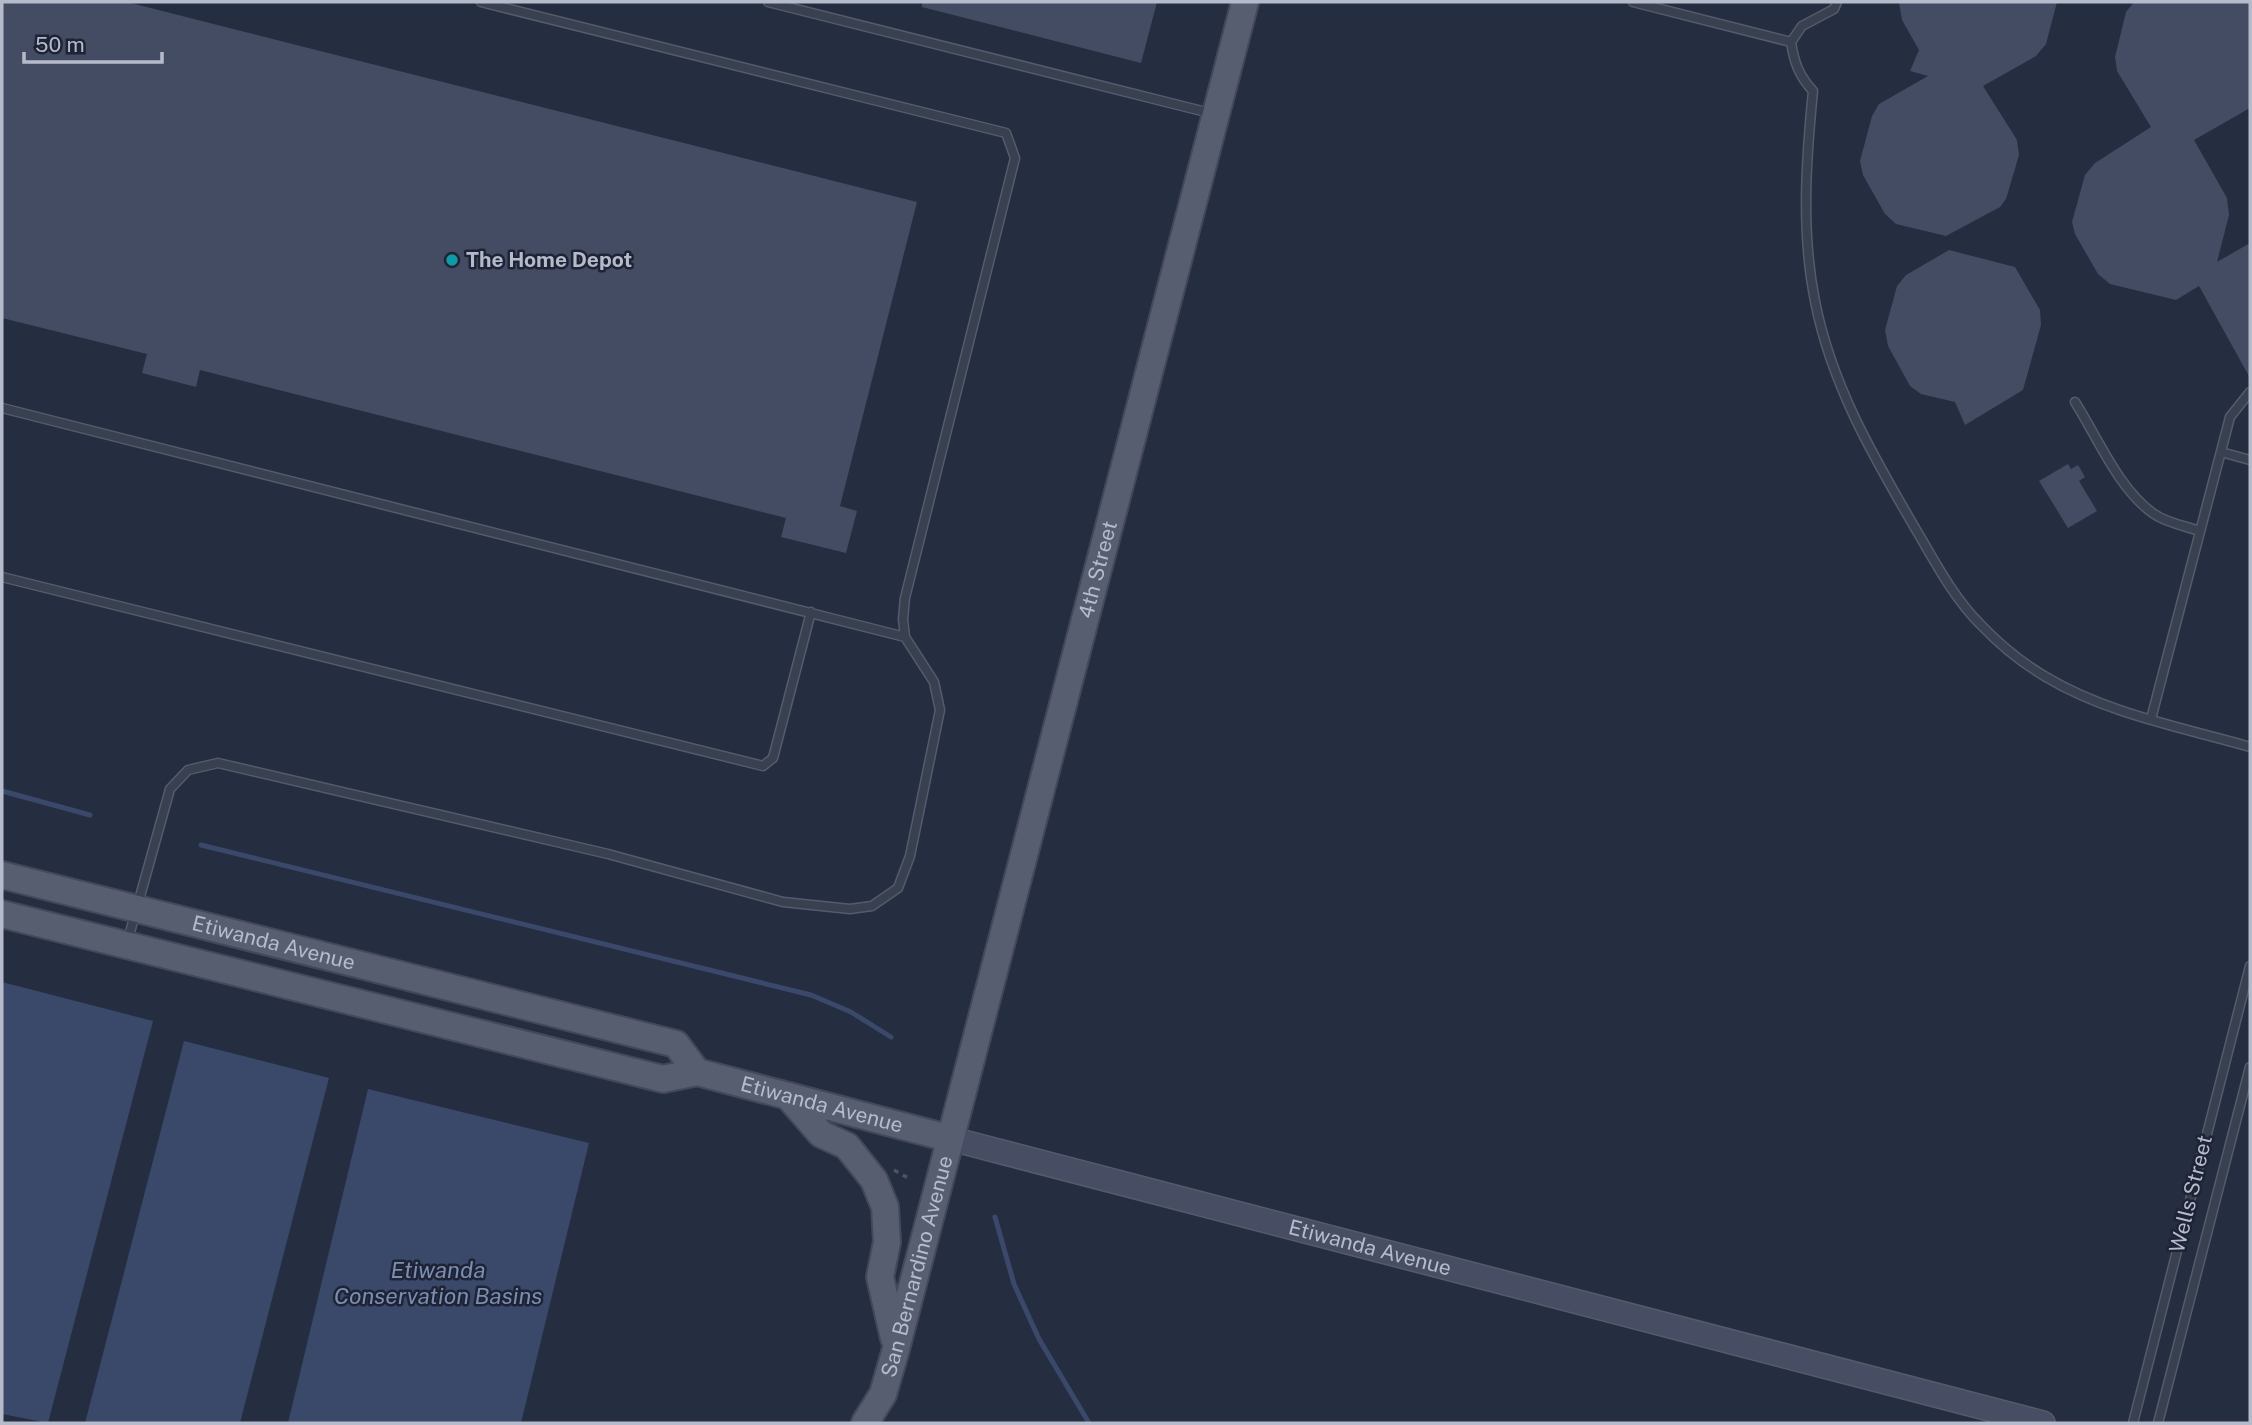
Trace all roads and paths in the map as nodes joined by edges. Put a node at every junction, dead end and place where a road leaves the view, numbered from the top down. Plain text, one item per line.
1 (481, 2) edge
2 (768, 2) edge
3 (1245, 2) edge
4 (1633, 2) edge
5 (1837, 2) edge
6 (1791, 42) junction
7 (1216, 114) junction
8 (2250, 392) edge
9 (2075, 402) dead end
10 (2250, 405) edge
11 (2240, 407) junction
12 (2, 408) edge
13 (2221, 452) junction
14 (2250, 460) edge
15 (2200, 531) junction
16 (2, 577) edge
17 (811, 612) junction
18 (905, 637) junction
19 (2151, 719) junction
20 (2250, 747) edge
21 (2, 875) edge
22 (137, 910) junction
23 (2, 914) edge
24 (126, 946) junction
25 (2250, 965) edge
26 (2250, 1067) edge
27 (697, 1072) junction
28 (788, 1096) junction
29 (948, 1138) junction
30 (886, 1173) dead end
31 (910, 1180) dead end
32 (895, 1349) junction
33 (883, 1394) junction
34 (865, 1423) edge
35 (886, 1423) edge
36 (2043, 1423) edge
37 (2133, 1423) edge
38 (2158, 1423) edge

1 - 18 lane
2 - 7 lane
3 - 7 main road, 4th Street
4 - 6 lane
5 - 6 lane
6 - 19 lane
7 - 29 main road, 4th Street
8 - 11 lane
9 - 15 lane
10 - 11 lane
11 - 13 lane
12 - 17 lane
13 - 14 lane
13 - 15 lane
15 - 19 lane
16 - 17 lane
17 - 18 lane
18 - 22 lane
19 - 20 lane
21 - 22 main road, Etiwanda Avenue
22 - 24 lane
22 - 27 main road, Etiwanda Avenue
23 - 24 main road, Etiwanda Avenue
24 - 27 main road, Etiwanda Avenue
25 - 37 lane, Wells Street
26 - 38 lane, Wells Street
27 - 28 main road, Etiwanda Avenue
28 - 29 main road, Etiwanda Avenue
28 - 32 main road
29 - 32 main road, San Bernardino Avenue
29 - 36 main road, Etiwanda Avenue
30 - 31 path
32 - 33 main road, San Bernardino Avenue
33 - 34 main road, San Bernardino Avenue
33 - 35 main road, San Bernardino Avenue

